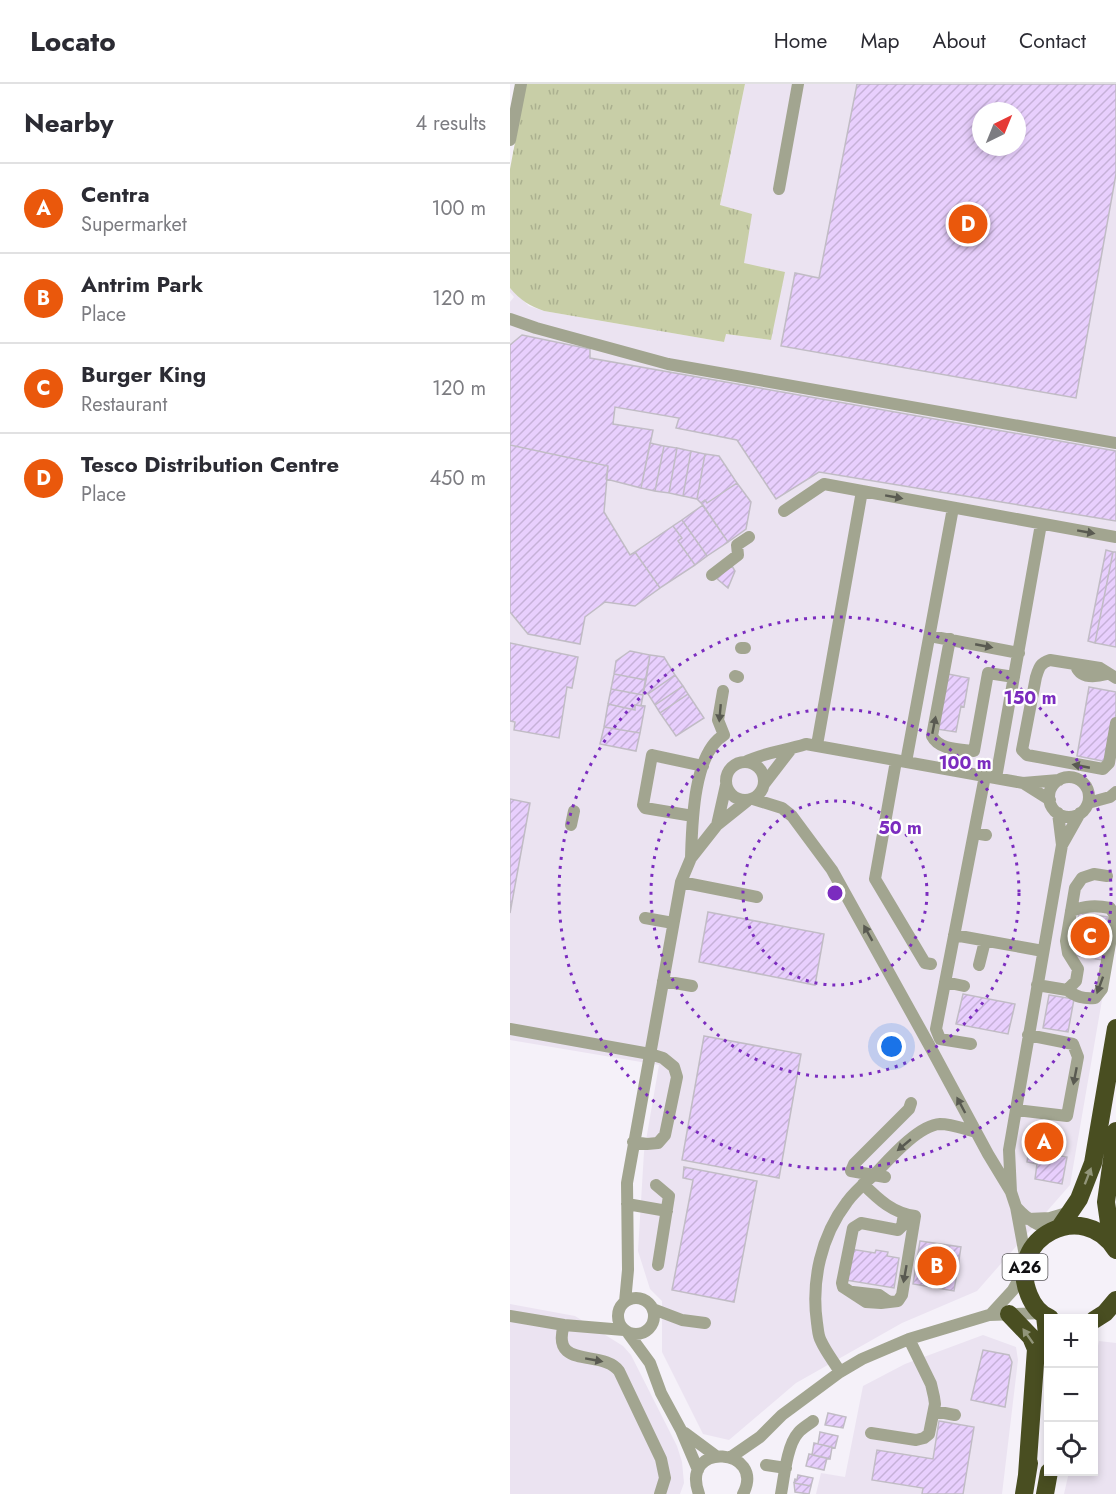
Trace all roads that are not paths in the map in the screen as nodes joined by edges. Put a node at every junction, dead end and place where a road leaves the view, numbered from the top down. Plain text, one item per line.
1 (520, 84) edge
2 (798, 84) edge
3 (510, 140) edge
4 (779, 189) dead end
5 (510, 320) edge
6 (1116, 443) edge
7 (862, 491) junction
8 (953, 508) junction
9 (784, 510) dead end
10 (1041, 524) junction
11 (749, 537) dead end
12 (1116, 537) edge
13 (712, 574) dead end
14 (930, 636) junction
15 (950, 639) junction
16 (1019, 653) junction
17 (1112, 676) edge
18 (1014, 677) junction
19 (723, 691) dead end
20 (1021, 715) junction
21 (1116, 723) edge
22 (817, 745) junction
23 (791, 749) junction
24 (901, 761) junction
25 (745, 762) junction
26 (703, 766) junction
27 (991, 777) junction
28 (1059, 780) junction
29 (1023, 783) junction
30 (764, 784) junction
31 (726, 785) junction
32 (1116, 792) edge
33 (750, 800) junction
34 (1050, 800) junction
35 (1084, 808) junction
36 (574, 811) dead end
37 (1058, 813) junction
38 (693, 816) junction
39 (571, 825) dead end
40 (717, 825) junction
41 (1062, 845) junction
42 (691, 858) junction
43 (1107, 876) dead end
44 (681, 882) junction
45 (757, 897) dead end
46 (1071, 911) junction
47 (645, 918) dead end
48 (673, 923) junction
49 (954, 935) junction
50 (985, 941) junction
51 (1043, 951) junction
52 (931, 964) dead end
53 (979, 965) dead end
54 (663, 981) junction
55 (945, 982) junction
56 (1037, 985) junction
57 (692, 986) dead end
58 (964, 986) dead end
59 (1067, 990) junction
60 (1116, 1028) edge
61 (510, 1029) edge
62 (1028, 1035) junction
63 (971, 1044) dead end
64 (650, 1054) junction
65 (911, 1103) dead end
66 (1016, 1110) junction
67 (1116, 1131) edge
68 (976, 1132) junction
69 (633, 1142) junction
70 (879, 1176) junction
71 (863, 1184) junction
72 (656, 1185) dead end
73 (1011, 1192) junction
74 (627, 1204) junction
75 (1016, 1207) junction
76 (667, 1211) junction
77 (1070, 1212) junction
78 (910, 1215) junction
79 (1027, 1219) junction
80 (1057, 1228) junction
81 (1114, 1247) edge
82 (658, 1265) dead end
83 (1025, 1266) junction
84 (628, 1270) junction
85 (642, 1299) junction
86 (1116, 1300) edge
87 (622, 1307) junction
88 (653, 1309) junction
89 (1000, 1314) junction
90 (1044, 1314) edge
91 (510, 1316) edge
92 (1044, 1316) edge
93 (1098, 1317) edge
94 (682, 1320) junction
95 (705, 1323) dead end
96 (564, 1325) junction
97 (585, 1326) junction
98 (651, 1328) junction
99 (626, 1331) junction
100 (909, 1339) junction
101 (650, 1364) junction
102 (1045, 1368) edge
103 (840, 1372) junction
104 (934, 1411) junction
105 (955, 1415) dead end
106 (813, 1421) dead end
107 (681, 1430) junction
108 (871, 1433) dead end
109 (760, 1437) junction
110 (716, 1456) junction
111 (731, 1457) junction
112 (766, 1465) dead end
113 (743, 1468) junction
114 (786, 1468) junction
115 (698, 1470) junction
116 (1027, 1476) junction
117 (1048, 1476) edge
118 (746, 1490) edge
119 (660, 1494) edge
120 (699, 1494) edge
121 (781, 1494) edge
122 (1024, 1494) edge
123 (1045, 1494) edge

1 - 3 street
2 - 4 street
5 - 6 street
7 -> 8 street
7 - 9 street
7 - 22 street
8 - 10 street
8 - 14 street
10 -> 12 street
10 - 16 street
11 - 13 street
14 - 15 street
14 - 24 street
15 -> 16 street
18 -> 15 street
16 - 18 street
17 - 20 street
18 - 20 street
19 -> 26 street
21 -> 20 street
20 - 27 street
22 - 23 street
22 - 24 street
23 - 25 street
23 - 30 street
24 - 27 street
24 - 52 street
25 - 30 street
25 - 31 street
26 - 38 street
26 - 38 street
27 - 29 street
27 - 49 street
28 - 29 street
28 - 34 street
28 - 35 street
29 - 34 street
30 - 33 street
31 - 33 street
31 - 40 street
32 - 35 street
33 - 40 street
68 -> 33 street
34 - 37 street
35 - 37 street
35 - 41 street
36 - 39 street
37 - 41 street
38 - 42 street
40 - 42 street
41 - 51 street
42 - 44 street
43 - 46 street
44 - 45 street
44 - 48 street
46 - 59 street
46 -> 59 street
47 - 48 street
48 - 54 street
49 - 50 street
49 - 55 street
50 - 51 street
50 - 53 street
51 - 56 street
54 - 57 street
54 - 64 street
55 - 58 street
55 - 63 street
56 - 59 street
56 - 62 street
77 -> 60 highway, A26
61 - 64 street
62 - 66 street
62 -> 66 street
64 - 69 street
64 - 69 street
65 - 70 street
66 - 73 street
67 - 81 highway
68 -> 70 street
68 - 73 street
69 - 74 street
70 - 71 street
71 - 78 street
71 - 103 street
72 - 76 street
73 - 75 street
74 - 76 street
74 - 84 street
75 - 79 street
75 - 83 street
76 - 82 street
77 - 79 street
77 - 80 highway, A26
78 -> 78 street
79 - 80 street
80 - 81 highway
80 - 83 highway, A26
83 - 89 street
83 - 90 highway, A26
84 - 85 street
84 - 87 street
85 - 87 street
85 - 88 street
86 - 93 highway
87 - 97 street
87 - 99 street
88 - 94 street
88 - 98 street
89 - 92 street
89 - 100 street
116 -> 89 highway
91 - 96 street
94 - 95 street
94 - 98 street
96 - 97 street
96 -> 119 street
97 - 99 street
98 - 99 street
98 - 101 street
99 - 101 street
100 - 103 street
100 - 104 street
101 - 107 street
102 - 116 highway
103 - 109 street
104 - 105 street
104 - 108 street
106 - 114 street
107 - 110 street
107 - 115 street
109 - 111 street
109 - 113 street
110 - 111 street
110 - 115 street
111 - 113 street
112 - 114 street
113 - 118 street
114 - 121 street
115 - 120 street
116 - 122 highway
117 - 123 highway

